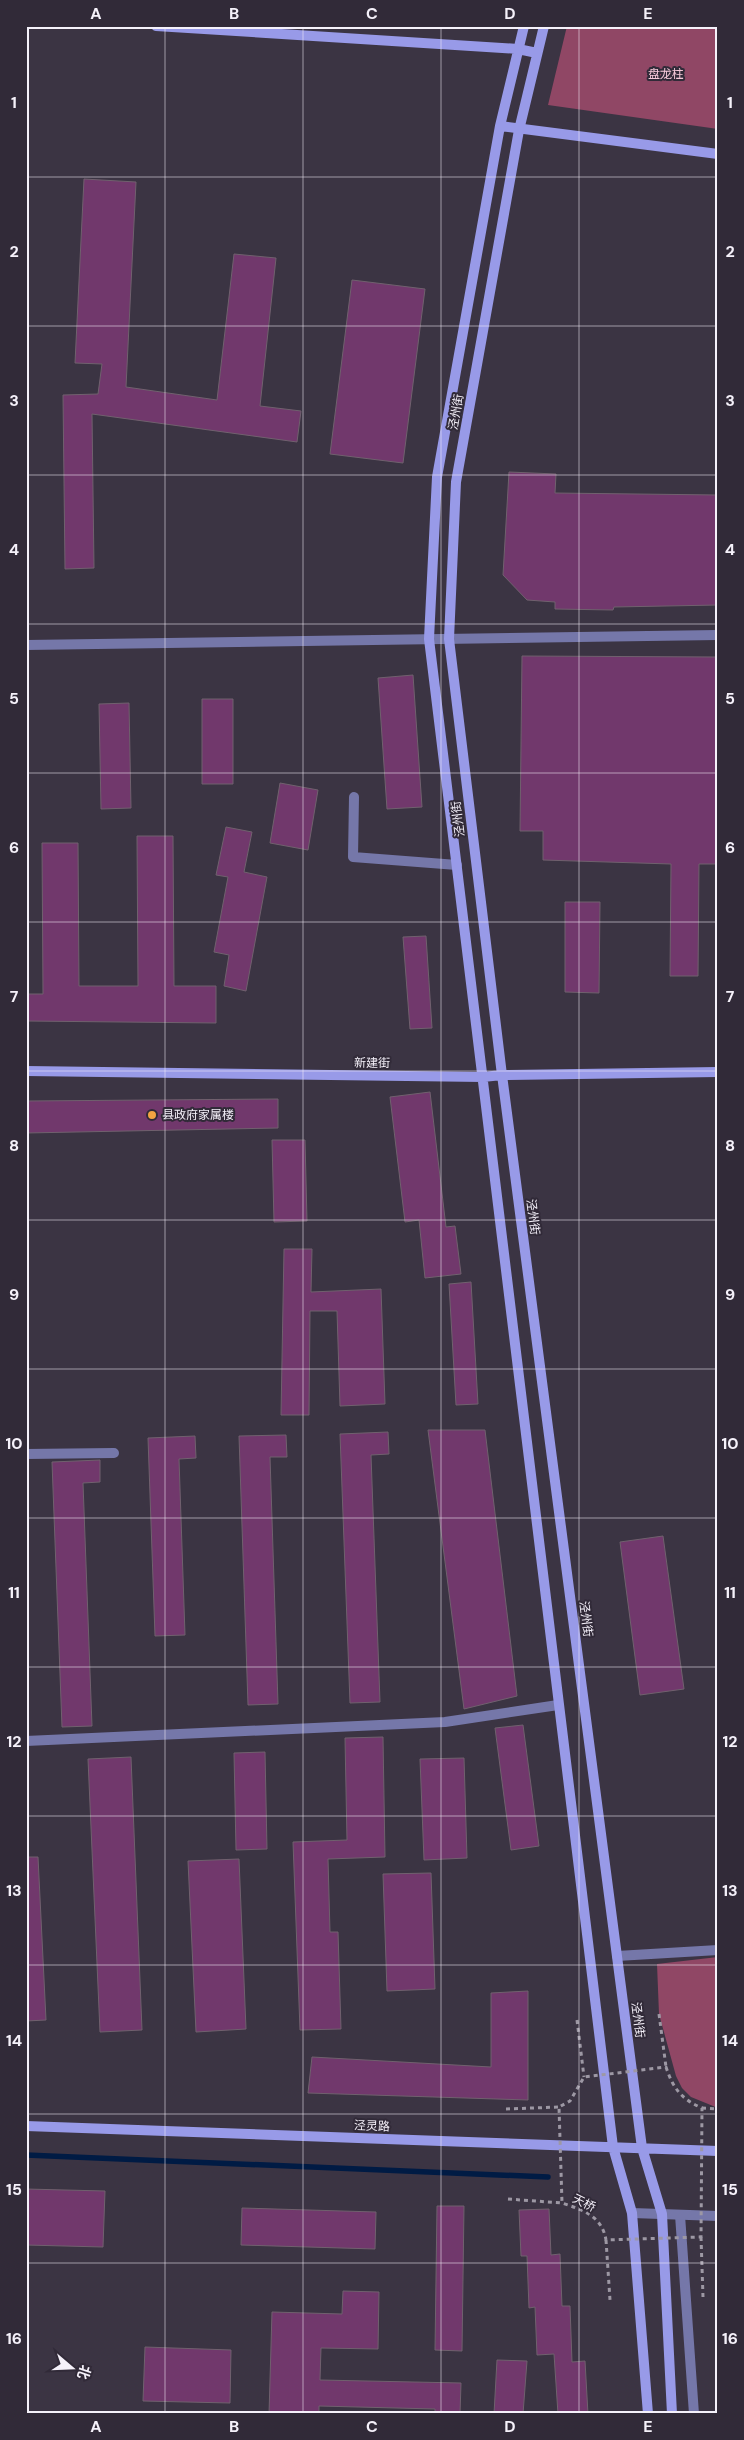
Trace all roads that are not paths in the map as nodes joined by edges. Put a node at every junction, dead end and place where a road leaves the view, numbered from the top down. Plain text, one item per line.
1 (156, 26) edge
2 (524, 26) edge
3 (544, 26) edge
4 (518, 49) junction
5 (538, 53) junction
6 (500, 126) junction
7 (519, 130) junction
8 (718, 154) edge
9 (718, 635) edge
10 (429, 639) junction
11 (448, 639) junction
12 (26, 645) edge
13 (354, 797) dead end
14 (457, 865) junction
15 (26, 1071) edge
16 (718, 1072) edge
17 (502, 1075) junction
18 (483, 1077) junction
19 (114, 1452) dead end
20 (26, 1454) edge
21 (558, 1706) junction
22 (26, 1741) edge
23 (718, 1950) edge
24 (617, 1956) junction
25 (26, 2126) edge
26 (613, 2147) junction
27 (642, 2148) junction
28 (718, 2151) edge
29 (632, 2213) junction
30 (662, 2214) junction
31 (680, 2214) junction
32 (718, 2216) edge
33 (648, 2414) edge
34 (672, 2414) edge
35 (694, 2414) edge

1 - 4 main road
2 - 4 main road, 泾州街
3 - 5 main road, 泾州街
4 - 5 main road
4 - 6 main road, 泾州街
5 - 7 main road, 泾州街
6 - 7 main road
6 - 10 main road, 泾州街
7 - 8 main road
7 - 11 main road, 泾州街
9 - 11 street
10 - 11 street
10 - 12 street
10 - 14 main road, 泾州街
11 - 17 main road, 泾州街
13 - 14 street
14 - 18 main road, 泾州街
15 - 18 main road, 新建街
16 - 17 main road, 新建街
17 - 18 main road, 新建街
17 - 24 main road, 泾州街
18 - 21 main road, 泾州街
19 - 20 street
21 - 22 street
21 - 26 main road, 泾州街
23 - 24 street
24 - 27 main road, 泾州街
25 - 26 main road, 泾灵路
26 - 27 main road, 泾灵路
26 - 29 main road, 泾州街
27 - 28 main road, 泾灵路
27 - 30 main road, 泾州街
29 - 30 street
29 - 33 main road, 泾州街
30 - 31 street
30 - 34 main road, 泾州街
31 - 32 street
31 - 35 street

